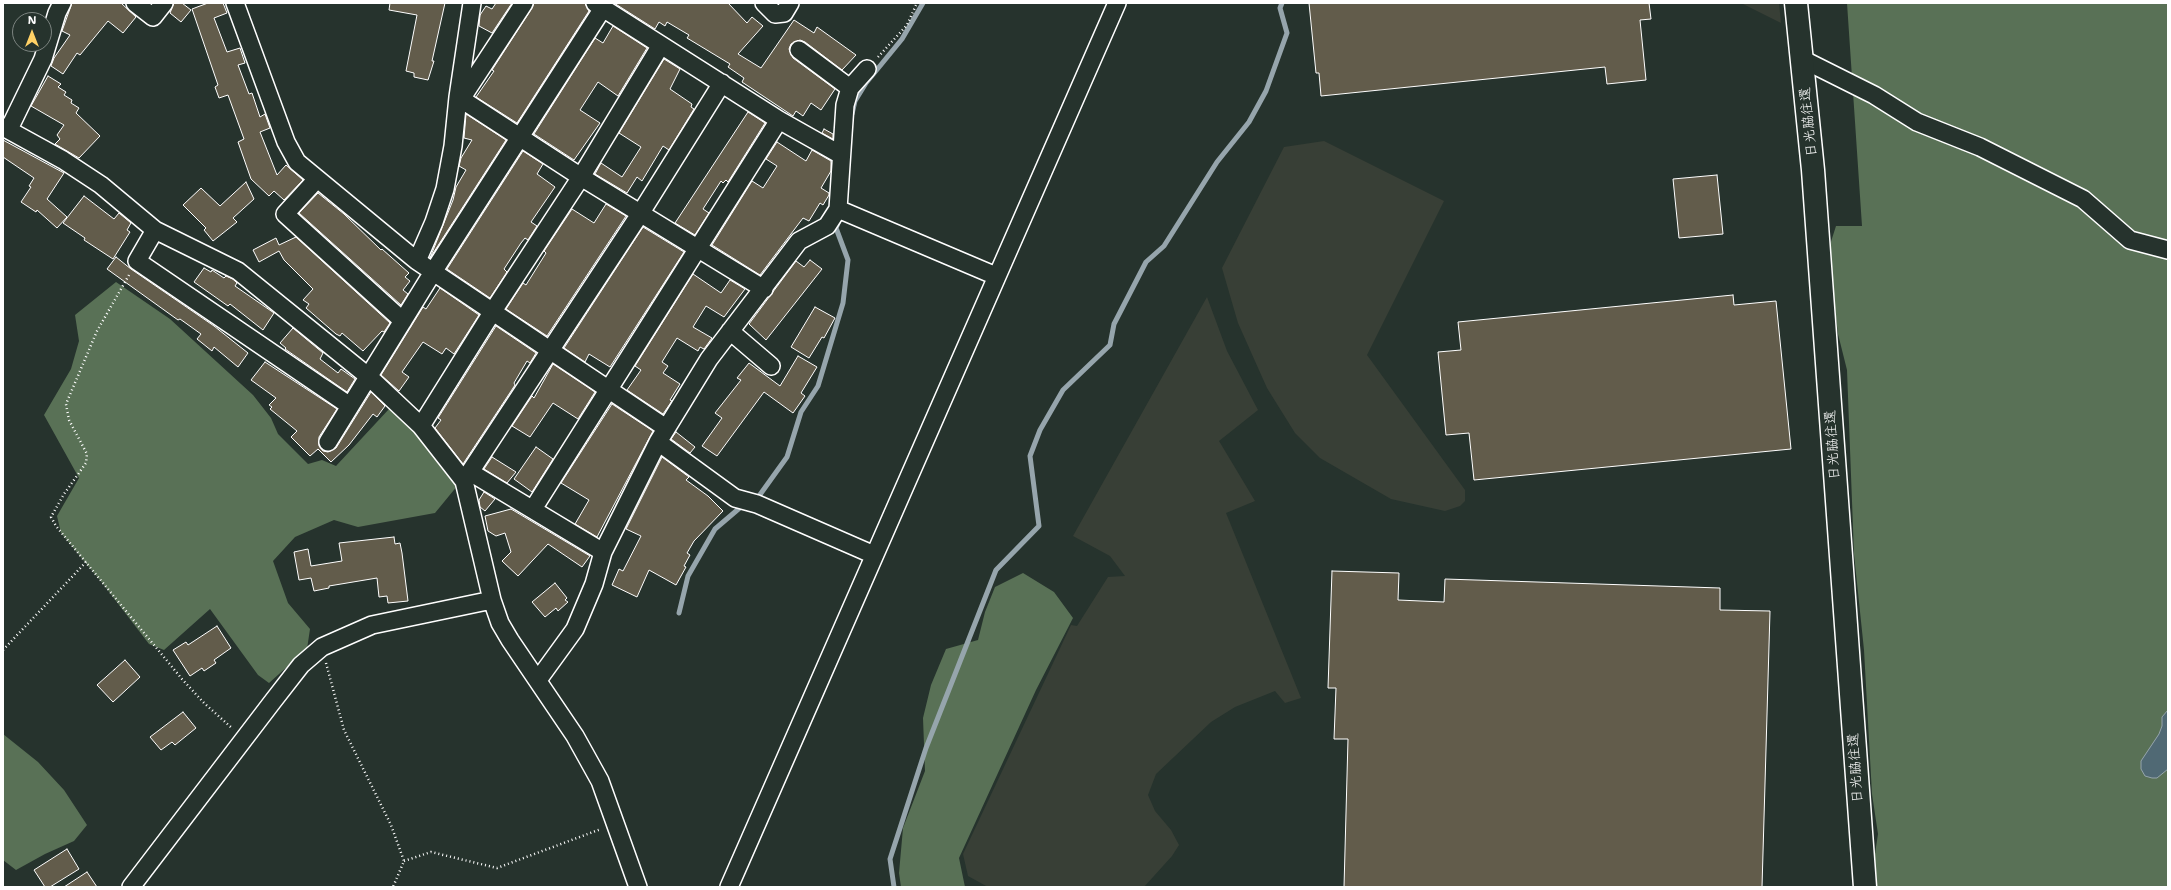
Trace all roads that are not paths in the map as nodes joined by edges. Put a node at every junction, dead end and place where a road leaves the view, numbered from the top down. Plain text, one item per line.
1 (62, 3) edge
2 (135, 3) edge
3 (164, 3) edge
4 (234, 3) edge
5 (472, 3) edge
6 (524, 3) edge
7 (764, 3) edge
8 (790, 3) edge
9 (1117, 3) edge
10 (1796, 3) edge
11 (599, 6) edge
12 (661, 46) junction
13 (799, 50) dead end
14 (1802, 59) junction
15 (867, 69) road end
16 (722, 83) junction
17 (850, 88) junction
18 (459, 98) junction
19 (779, 120) junction
20 (6, 128) edge
21 (521, 139) junction
22 (841, 155) junction
23 (580, 177) junction
24 (317, 180) junction
25 (838, 209) junction
26 (640, 214) junction
27 (156, 230) junction
28 (699, 250) junction
29 (2168, 250) edge
30 (417, 261) junction
31 (434, 272) junction
32 (996, 276) junction
33 (764, 289) junction
34 (493, 311) junction
35 (403, 321) junction
36 (730, 331) junction
37 (549, 350) junction
38 (771, 366) dead end
39 (369, 377) junction
40 (610, 390) junction
41 (350, 406) junction
42 (421, 426) junction
43 (662, 435) junction
44 (328, 442) dead end
45 (467, 476) junction
46 (533, 509) junction
47 (603, 552) junction
48 (874, 555) junction
49 (492, 600) junction
50 (538, 680) junction
51 (131, 887) edge
52 (638, 887) edge
53 (729, 887) edge
54 (1865, 887) edge

1 - 20 street
2 - 3 street
4 - 24 street
5 - 18 street
6 - 18 street
7 - 8 street
9 - 32 street
10 - 14 highway, 日光脇往還
11 - 12 street
11 - 21 street
12 - 16 street
12 - 23 street
13 - 17 street
14 - 29 street
14 - 54 highway, 日光脇往還
15 - 17 street
16 - 19 street
16 - 26 street
17 - 22 street
18 - 21 street
18 - 30 street
19 - 22 street
19 - 28 street
20 - 27 street
21 - 23 street
21 - 31 street
22 - 25 street
23 - 26 street
23 - 34 street
24 - 30 street
24 - 35 street
25 - 32 street
25 - 33 street
26 - 28 street
26 - 37 street
27 - 39 street
27 - 41 street
28 - 33 street
28 - 40 street
30 - 31 street
31 - 34 street
31 - 35 street
32 - 48 street
33 - 36 street
34 - 37 street
34 - 42 street
35 - 39 street
36 - 38 street
36 - 43 street
37 - 40 street
37 - 45 street
39 - 41 street
39 - 42 street
40 - 43 street
40 - 46 street
41 - 44 street
42 - 45 street
43 - 47 street
43 - 48 street
45 - 46 street
45 - 49 street
46 - 47 street
47 - 50 street
48 - 53 street
49 - 50 street
49 - 51 street
50 - 52 street

